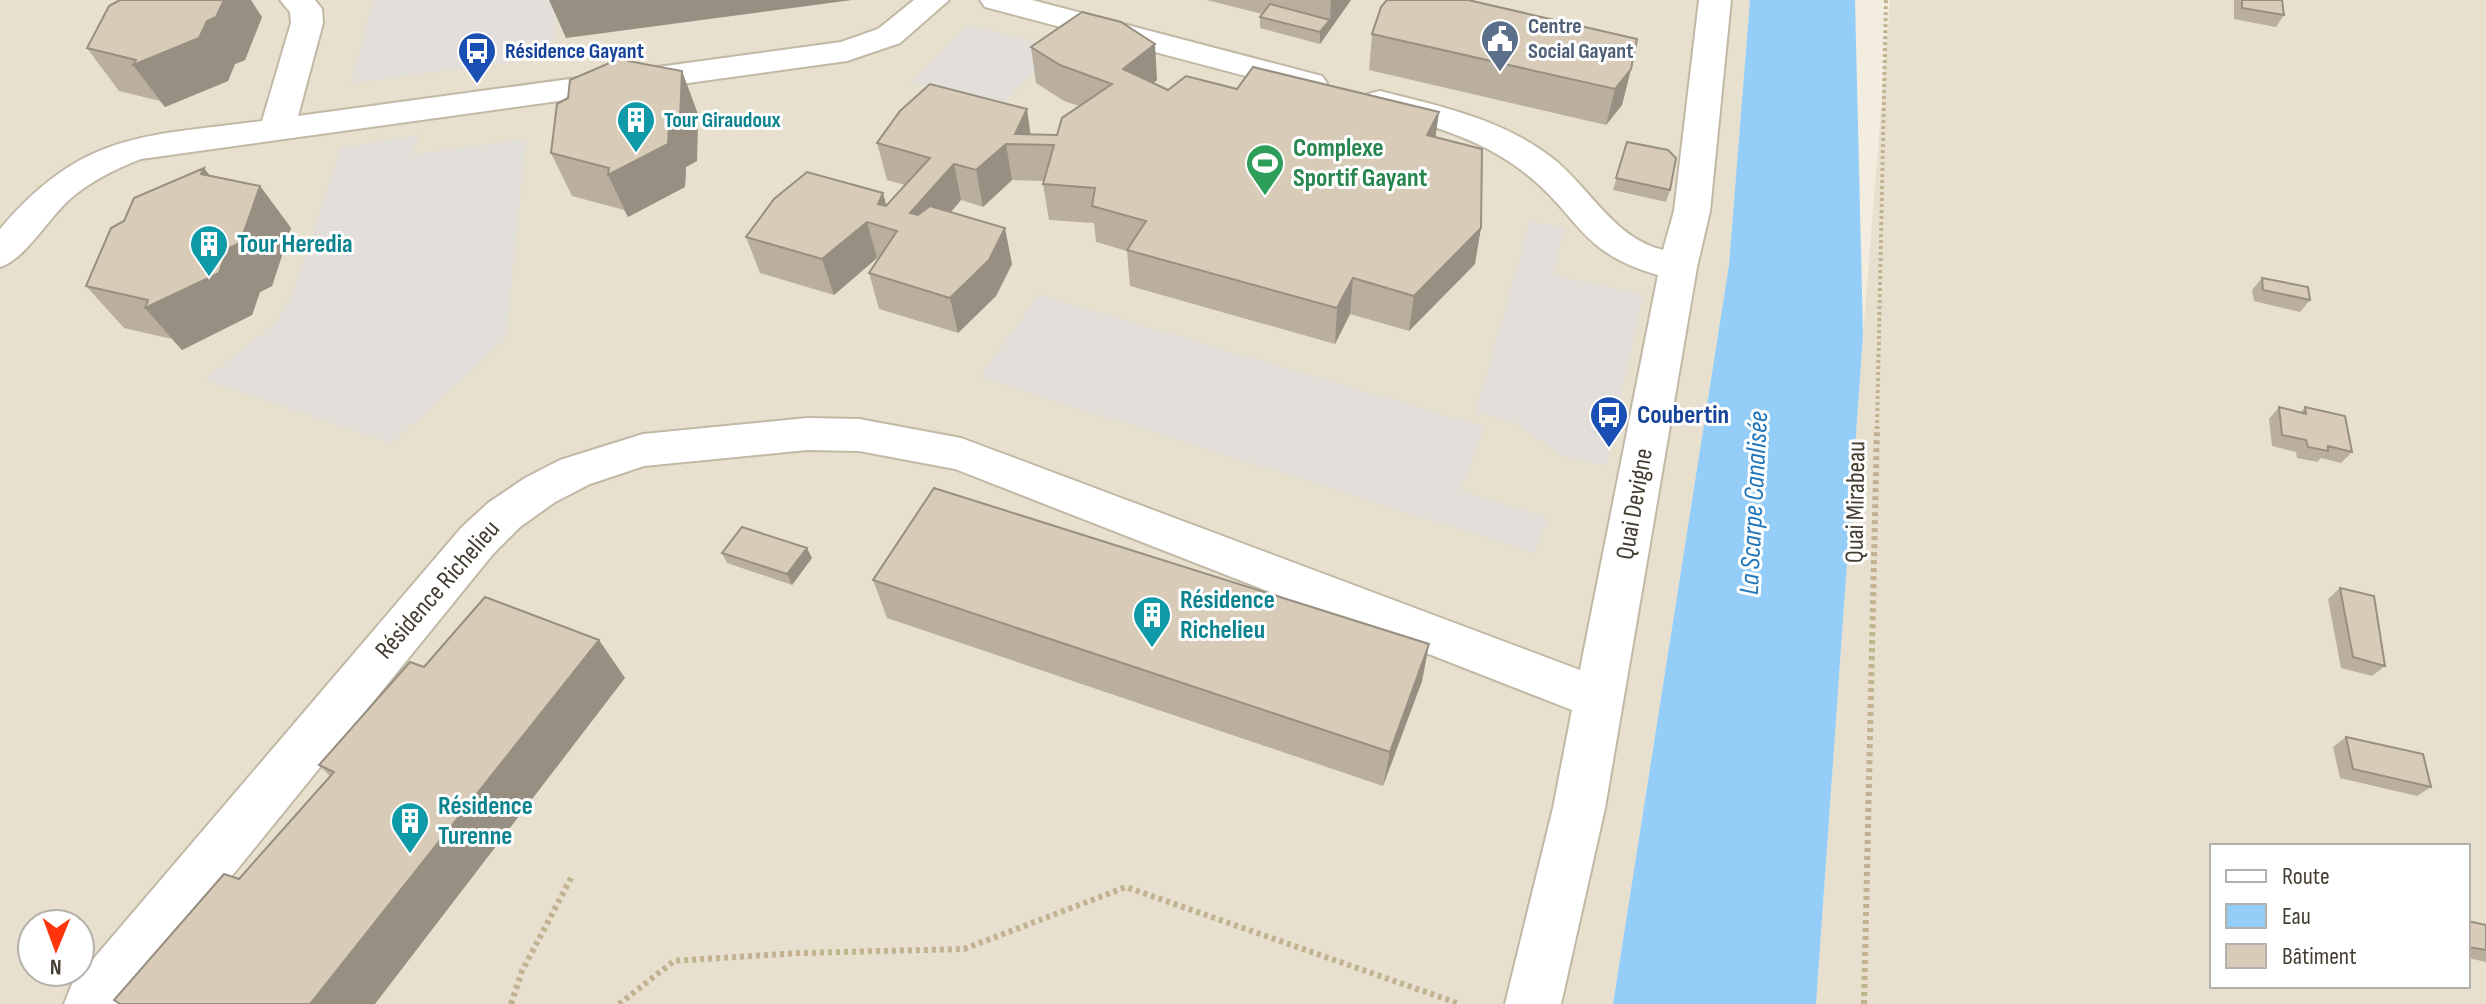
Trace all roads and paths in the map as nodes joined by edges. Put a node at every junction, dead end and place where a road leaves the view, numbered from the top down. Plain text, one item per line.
1 (296, 0) edge
2 (933, 0) edge
3 (996, 0) edge
4 (1715, 0) edge
5 (1886, 0) edge
6 (277, 128) junction
7 (0, 254) edge
8 (1678, 267) junction
9 (1600, 699) junction
10 (571, 878) dead end
11 (92, 1004) edge
12 (511, 1004) edge
13 (619, 1004) edge
14 (1460, 1004) edge
15 (1533, 1004) edge
16 (1864, 1004) edge

1 - 6 street
2 - 6 street
3 - 8 street
4 - 8 street, Quai Devigne
5 - 16 path, Quai Mirabeau
6 - 7 street
8 - 9 street, Quai Devigne
9 - 11 street, Résidence Richelieu
9 - 15 street, Quai Devigne
10 - 12 path
13 - 14 path

